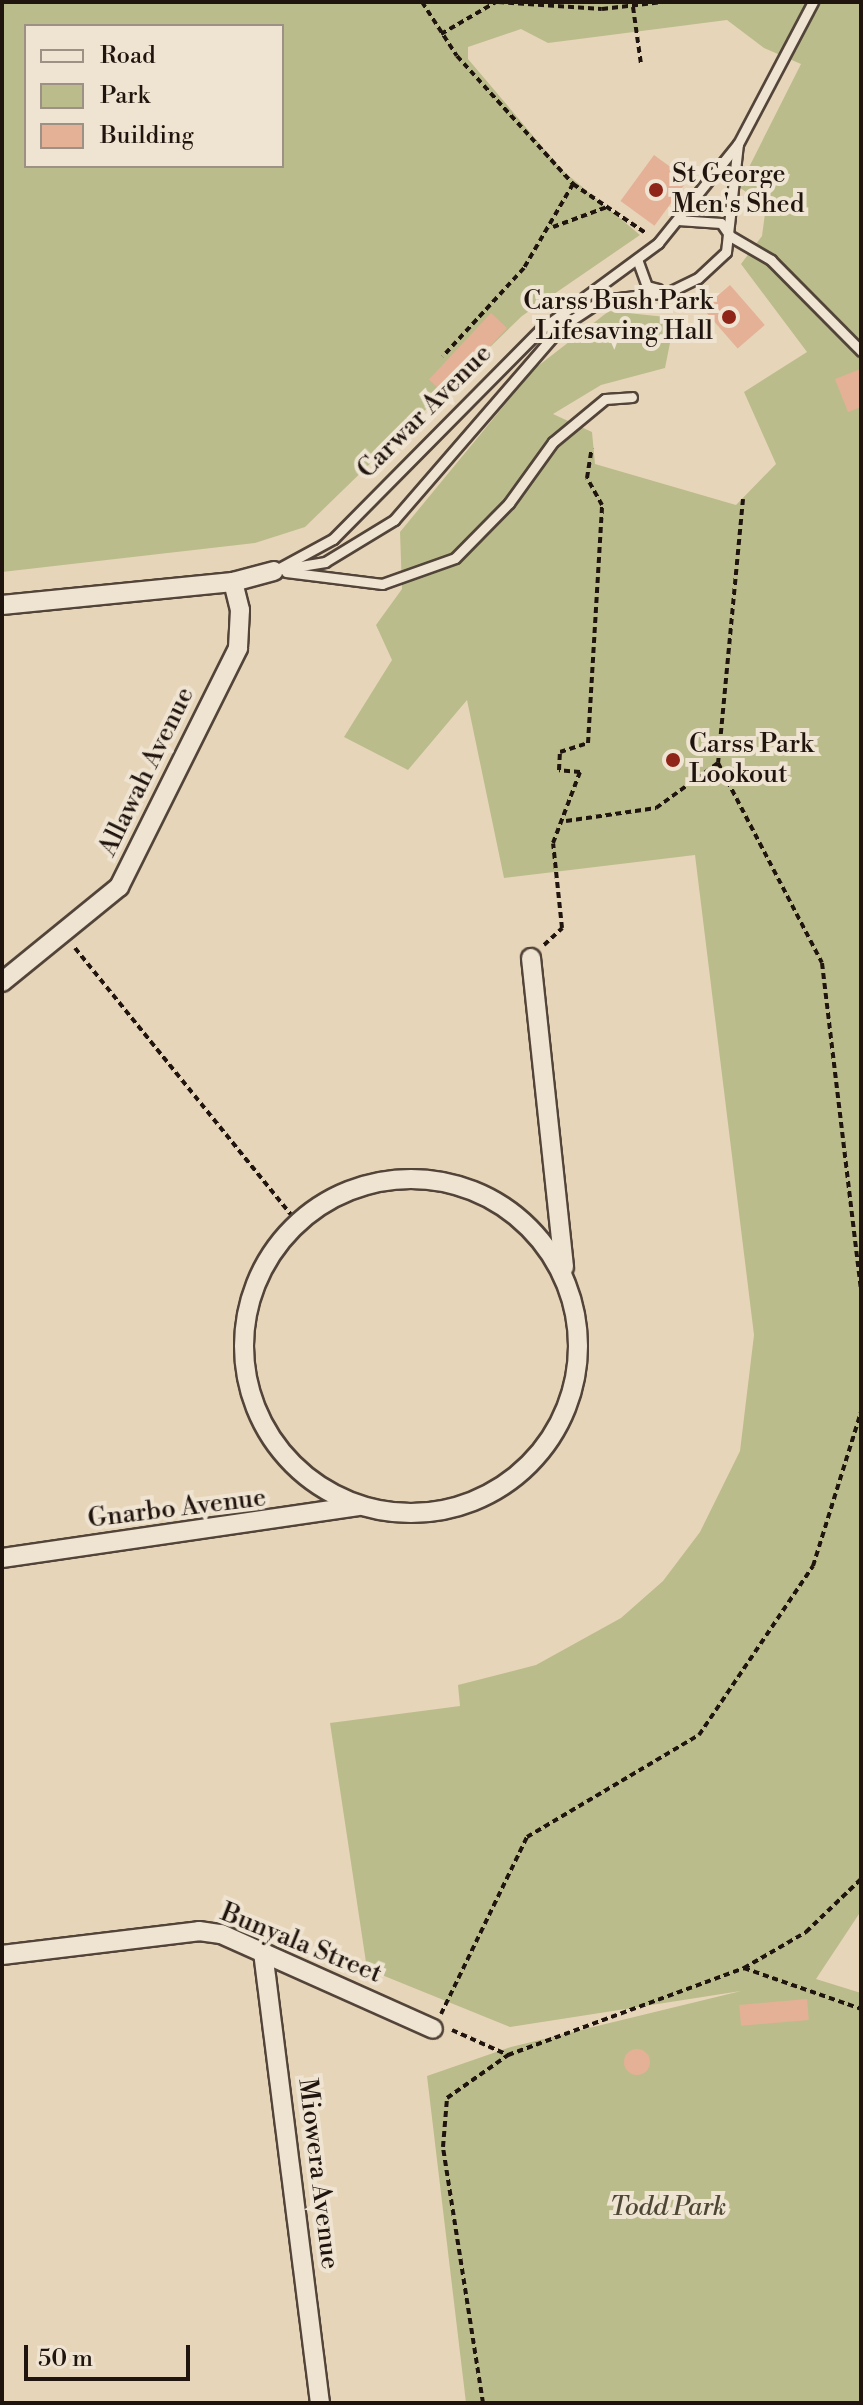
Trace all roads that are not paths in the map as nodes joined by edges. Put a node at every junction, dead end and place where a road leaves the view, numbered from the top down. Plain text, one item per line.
1 (813, 2) edge
2 (738, 144) junction
3 (678, 220) junction
4 (730, 236) junction
5 (637, 259) junction
6 (669, 292) junction
7 (861, 351) edge
8 (632, 397) dead end
9 (274, 571) junction
10 (233, 582) junction
11 (2, 605) edge
12 (531, 958) road end
13 (2, 982) edge
14 (565, 1273) junction
15 (358, 1506) junction
16 (2, 1558) edge
17 (263, 1952) junction
18 (2, 1955) edge
19 (435, 2026) road end
20 (320, 2403) edge

1 - 2 lane, Carwar Avenue
2 - 3 lane, Carwar Avenue
2 - 4 lane, Carwar Avenue
3 - 4 lane
3 - 5 lane, Carwar Avenue
4 - 6 lane, Carwar Avenue
4 - 7 lane
5 - 6 lane
5 - 9 lane, Carwar Avenue
6 - 9 lane, Carwar Avenue
8 - 9 lane
9 - 10 street, Carwar Avenue
10 - 11 street, Carwar Avenue
10 - 13 street, Allawah Avenue
12 - 14 street, Gnarbo Avenue
14 - 15 street, Gnarbo Avenue
14 - 15 street, Gnarbo Avenue
15 - 16 street, Gnarbo Avenue
17 - 18 street, Bunyala Street
17 - 19 street, Bunyala Street
17 - 20 street, Miowera Avenue

